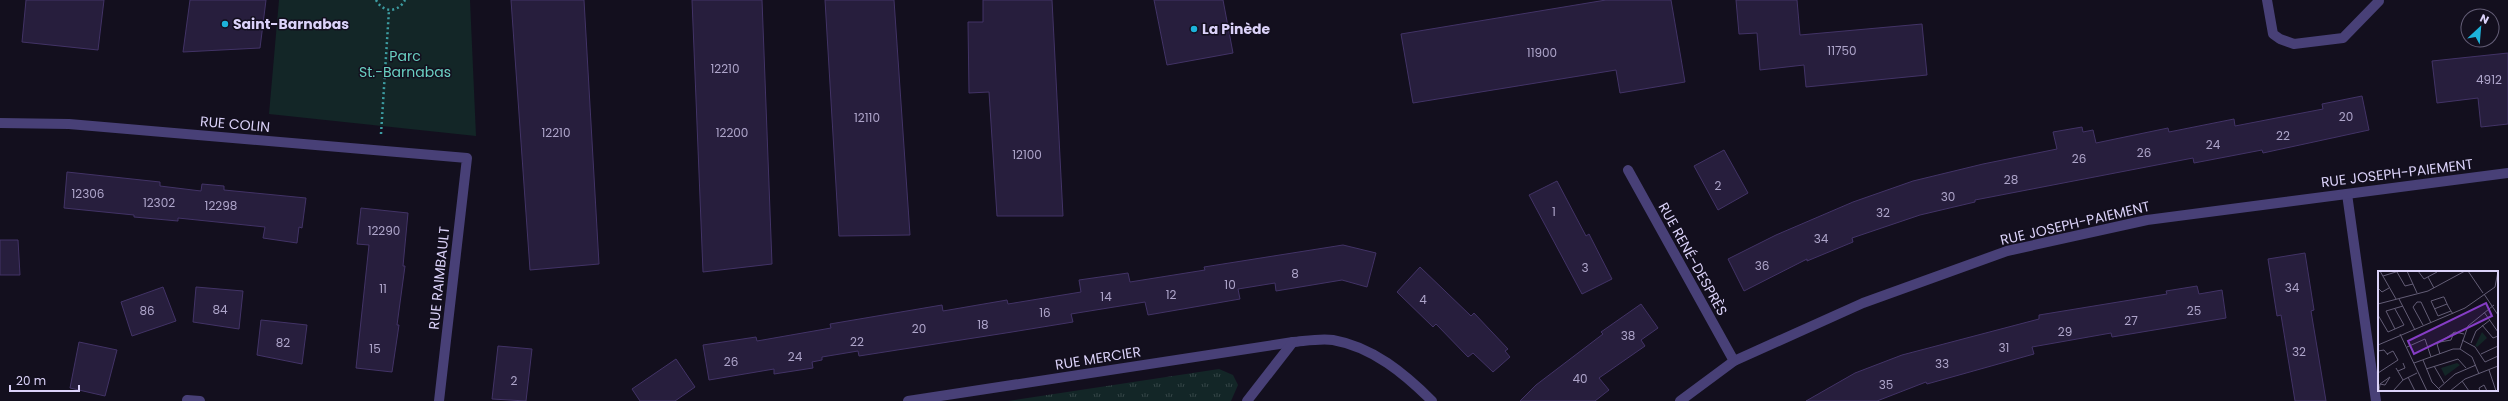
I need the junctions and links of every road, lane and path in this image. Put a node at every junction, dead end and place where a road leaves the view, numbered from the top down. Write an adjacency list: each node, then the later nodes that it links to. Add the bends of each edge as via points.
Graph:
1 (376, 0): 5 (path, via 379,6)
2 (405, 0): 5 (path, via 398,8)
3 (2267, 0): 4 (street, via 2273,34 2294,44 2343,38)
4 (2379, 1)
5 (389, 10): 7 (path)
6 (0, 123): 7 (street, RUE COLIN, via 70,124)
7 (380, 150): 8 (street, RUE COLIN)
8 (467, 158): 16 (street, RUE RAIMBAULT)
9 (1628, 170): 13 (street, RUE RENÉ-DESPRÈS)
10 (2508, 173): 11 (street, RUE JOSEPH-PAIEMENT)
11 (2347, 194): 13 (street, RUE JOSEPH-PAIEMENT, via 2147,220 2007,251 1863,302); 21 (street)
12 (1293, 342): 17 (street, RUE MERCIER); 18 (street); 19 (street, RUE MERCIER, via 1333,340 1381,357 1414,382)
13 (1734, 362): 20 (street, RUE JOSEPH-PAIEMENT)
14 (187, 400): 15 (street)
15 (200, 401)
16 (439, 401)
17 (908, 401)
18 (1247, 401)
19 (1432, 401)
20 (1680, 401)
21 (2376, 401)

